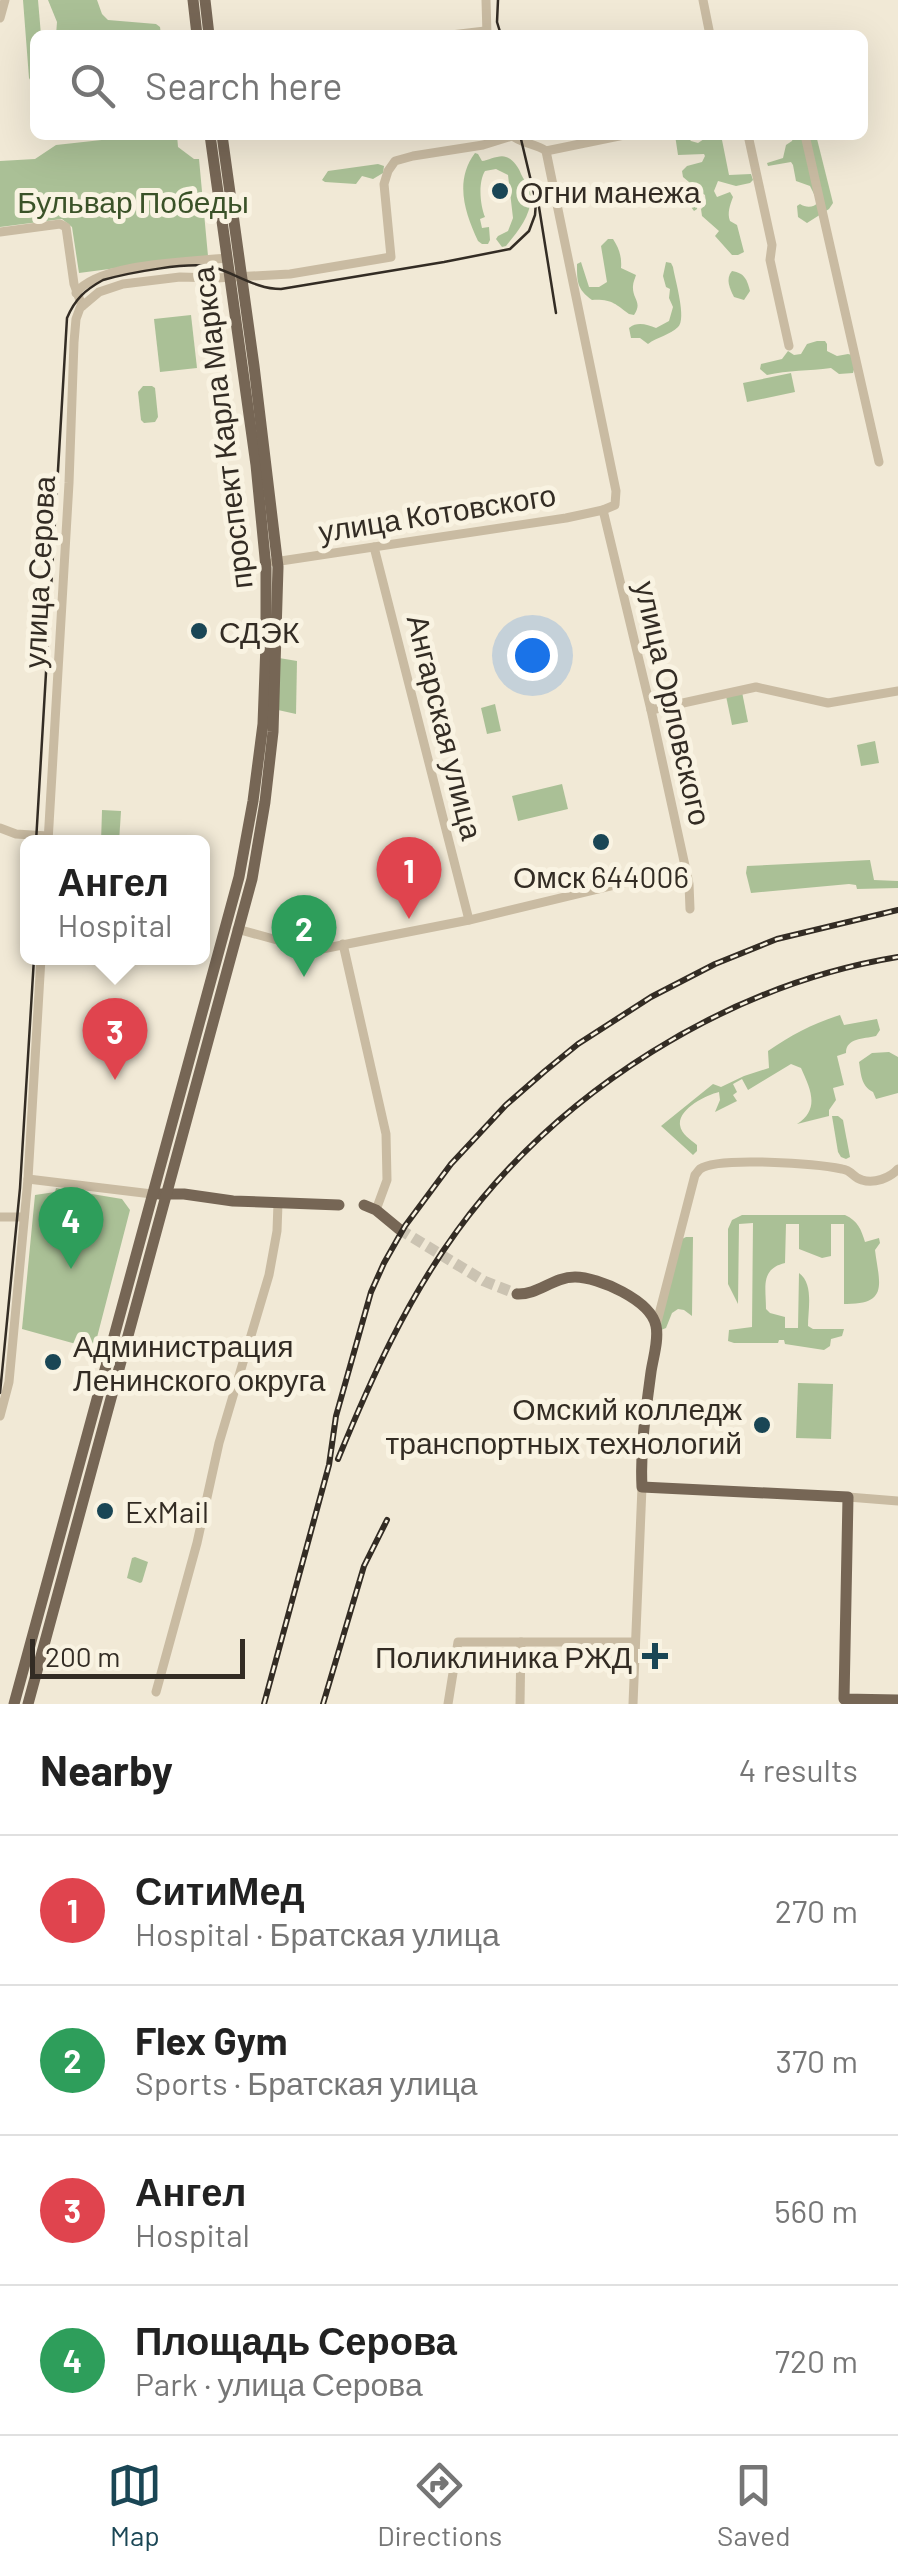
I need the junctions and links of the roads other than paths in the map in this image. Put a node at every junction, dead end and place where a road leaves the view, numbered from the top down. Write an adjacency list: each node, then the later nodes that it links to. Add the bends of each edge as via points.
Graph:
1 (5, 0): 6 (street)
2 (193, 0): 7 (main road)
3 (205, 0): 8 (main road)
4 (486, 0): 9 (street)
5 (702, 0): 10 (street)
6 (0, 18)
7 (196, 30)
8 (208, 30)
9 (486, 30)
10 (709, 30)
11 (211, 140): 20 (main road, проспект Карла Маркса)
12 (222, 140): 21 (main road, проспект Карла Маркса)
13 (499, 140): 21 (street, via 395,162 384,184 391,257)
14 (525, 140): 18 (street)
15 (600, 140): 18 (street)
16 (749, 140): 24 (street)
17 (806, 140): 25 (street)
18 (546, 151): 26 (street, улица Котовского, via 616,492 615,504)
19 (0, 232): 22 (street, via 66,227)
20 (227, 258): 21 (main road, проспект Карла Маркса); 22 (street, via 117,270)
21 (235, 277): 23 (street, via 123,284); 28 (main road, проспект Карла Маркса, via 254,366)
22 (76, 292): 23 (street)
23 (82, 306): 31 (street, улица Серова, via 74,342)
24 (789, 346)
25 (878, 462)
26 (603, 510): 27 (street, улица Котовского); 30 (street, улица Орловского)
27 (374, 547): 28 (street, улица Котовского); 34 (street, Ангарская улица)
28 (272, 562): 35 (main road, проспект Карла Маркса, via 278,616 274,732 257,854); 41 (main road, проспект Карла Маркса, via 264,713 247,839)
29 (898, 690): 30 (street, via 828,703 756,687)
30 (651, 710): 32 (street, улица Орловского)
31 (48, 835)
32 (685, 868): 33 (street, улица Орловского); 34 (street)
33 (690, 908)
34 (468, 920): 36 (street)
35 (237, 929): 36 (street, via 313,948); 41 (main road, проспект Карла Маркса)
36 (343, 944): 44 (street, via 386,1134 387,1180)
37 (41, 965): 39 (street)
38 (895, 1172): 40 (street); 49 (street, via 874,1181 846,1169 782,1162 700,1169)
39 (28, 1180): 41 (street); 46 (street)
40 (898, 1189)
41 (158, 1194): 42 (main road); 56 (main road, проспект Карла Маркса)
42 (278, 1203): 43 (main road); 57 (street, via 269,1274)
43 (339, 1205)
44 (370, 1208): 47 (main road)
45 (0, 1217): 46 (street)
46 (24, 1217): 50 (street)
47 (400, 1229)
48 (517, 1294): 49 (main road, via 566,1278 594,1280 642,1304)
49 (656, 1326): 51 (main road)
50 (0, 1416)
51 (642, 1487): 52 (main road); 55 (street)
52 (848, 1497): 53 (street); 59 (main road)
53 (898, 1501)
54 (521, 1642): 55 (street); 62 (street, via 458,1642); 63 (street)
55 (635, 1642): 64 (street)
56 (28, 1679): 60 (main road, проспект Карла Маркса); 61 (main road, проспект Карла Маркса)
57 (156, 1692)
58 (898, 1700): 59 (main road)
59 (843, 1701)
60 (14, 1704)
61 (28, 1704)
62 (448, 1704)
63 (520, 1704)
64 (633, 1704)

